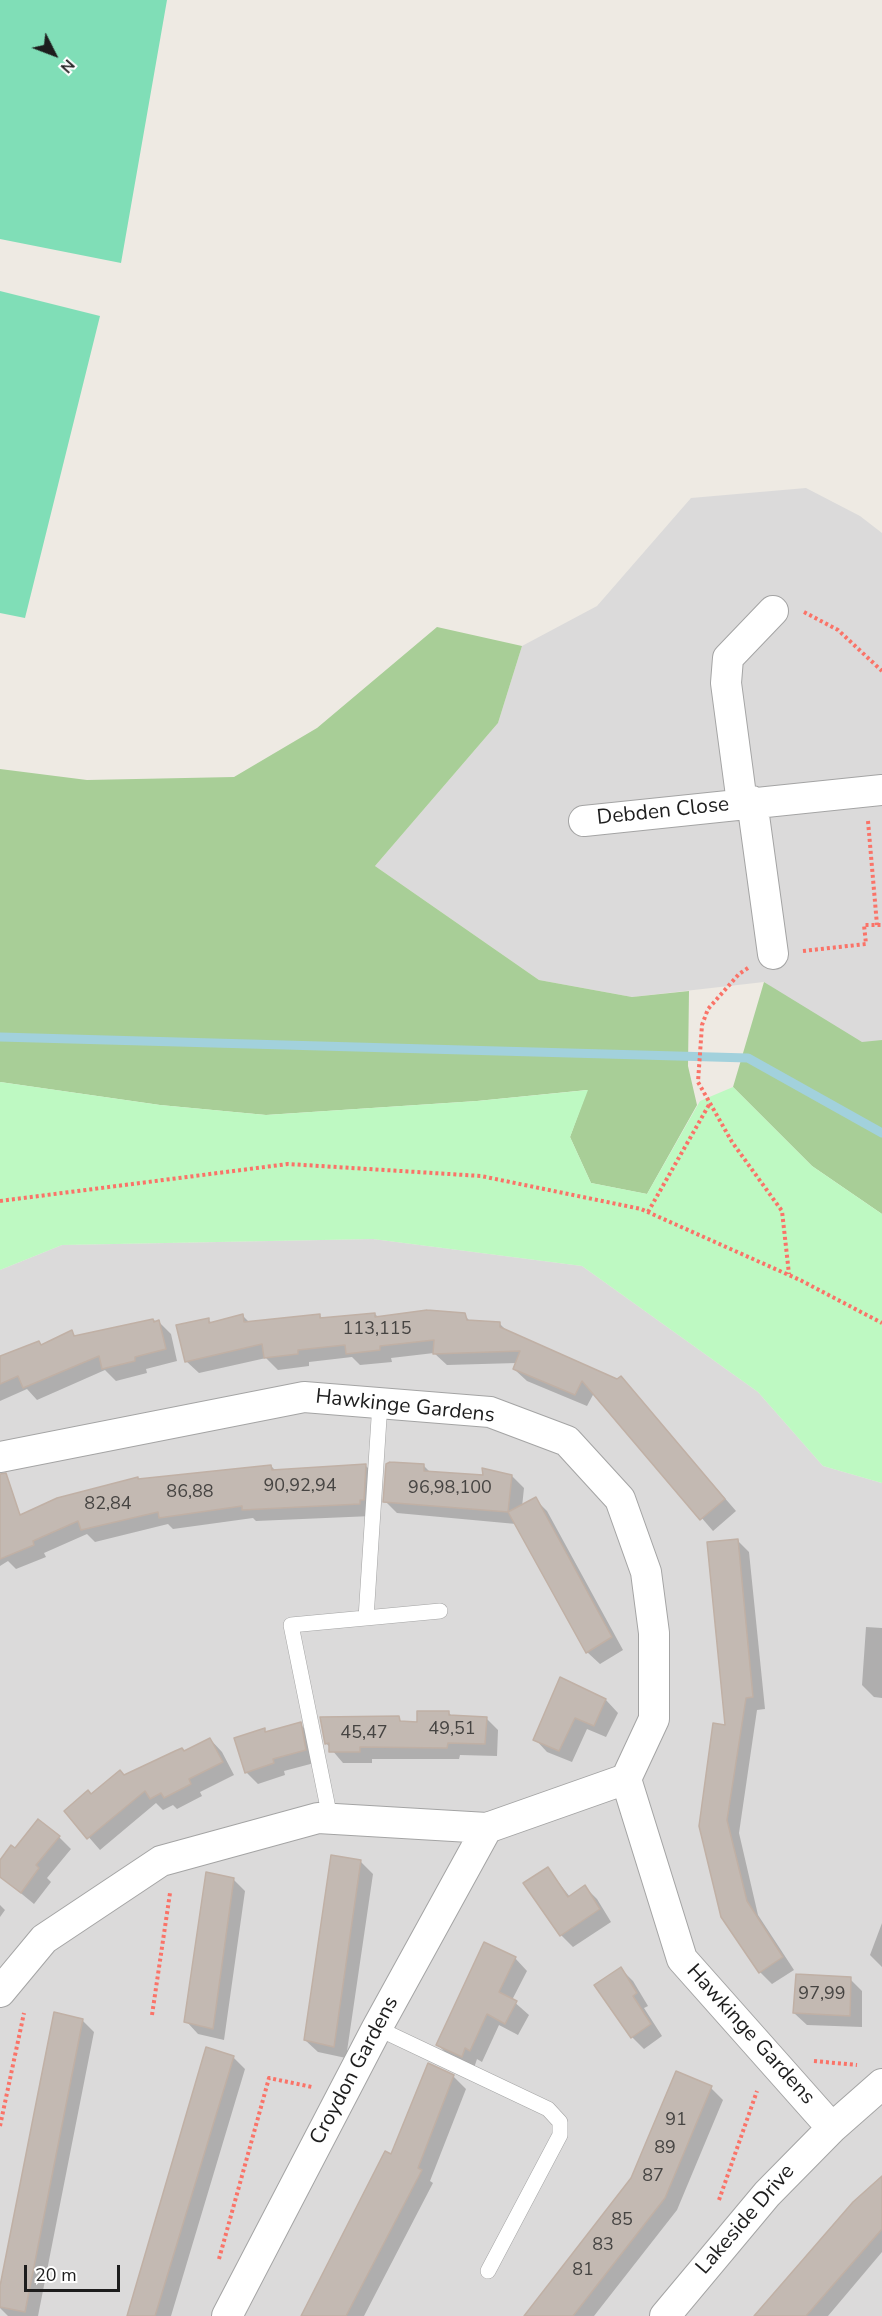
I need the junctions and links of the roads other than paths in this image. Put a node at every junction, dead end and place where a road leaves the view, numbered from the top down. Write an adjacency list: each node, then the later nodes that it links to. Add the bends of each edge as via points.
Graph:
1 (773, 611): 3 (street, Debden Close, via 728,658 726,683)
2 (873, 791): 3 (street, Debden Close)
3 (747, 802): 4 (street, Debden Close); 5 (street)
4 (584, 821)
5 (773, 954)
6 (380, 1403): 7 (street, Hawkinge Gardens, via 304,1397); 9 (lane); 10 (street, Hawkinge Gardens, via 490,1412 567,1441 620,1499 646,1572 654,1633 654,1719)
7 (0, 1457)
8 (440, 1611): 9 (lane)
9 (366, 1618): 11 (lane, via 291,1625)
10 (626, 1779): 12 (street); 16 (street, Hawkinge Gardens, via 682,1959)
11 (330, 1818): 12 (street); 13 (street, via 160,1861 44,1939)
12 (487, 1828): 14 (street, Croydon Gardens)
13 (0, 1992)
14 (377, 2028): 17 (lane, via 548,2109 560,2122 560,2135); 18 (street, Croydon Gardens)
15 (882, 2084): 16 (street, Lakeside Drive)
16 (832, 2128): 19 (street, Lakeside Drive, via 748,2215)
17 (488, 2271)
18 (227, 2316)
19 (665, 2316)

